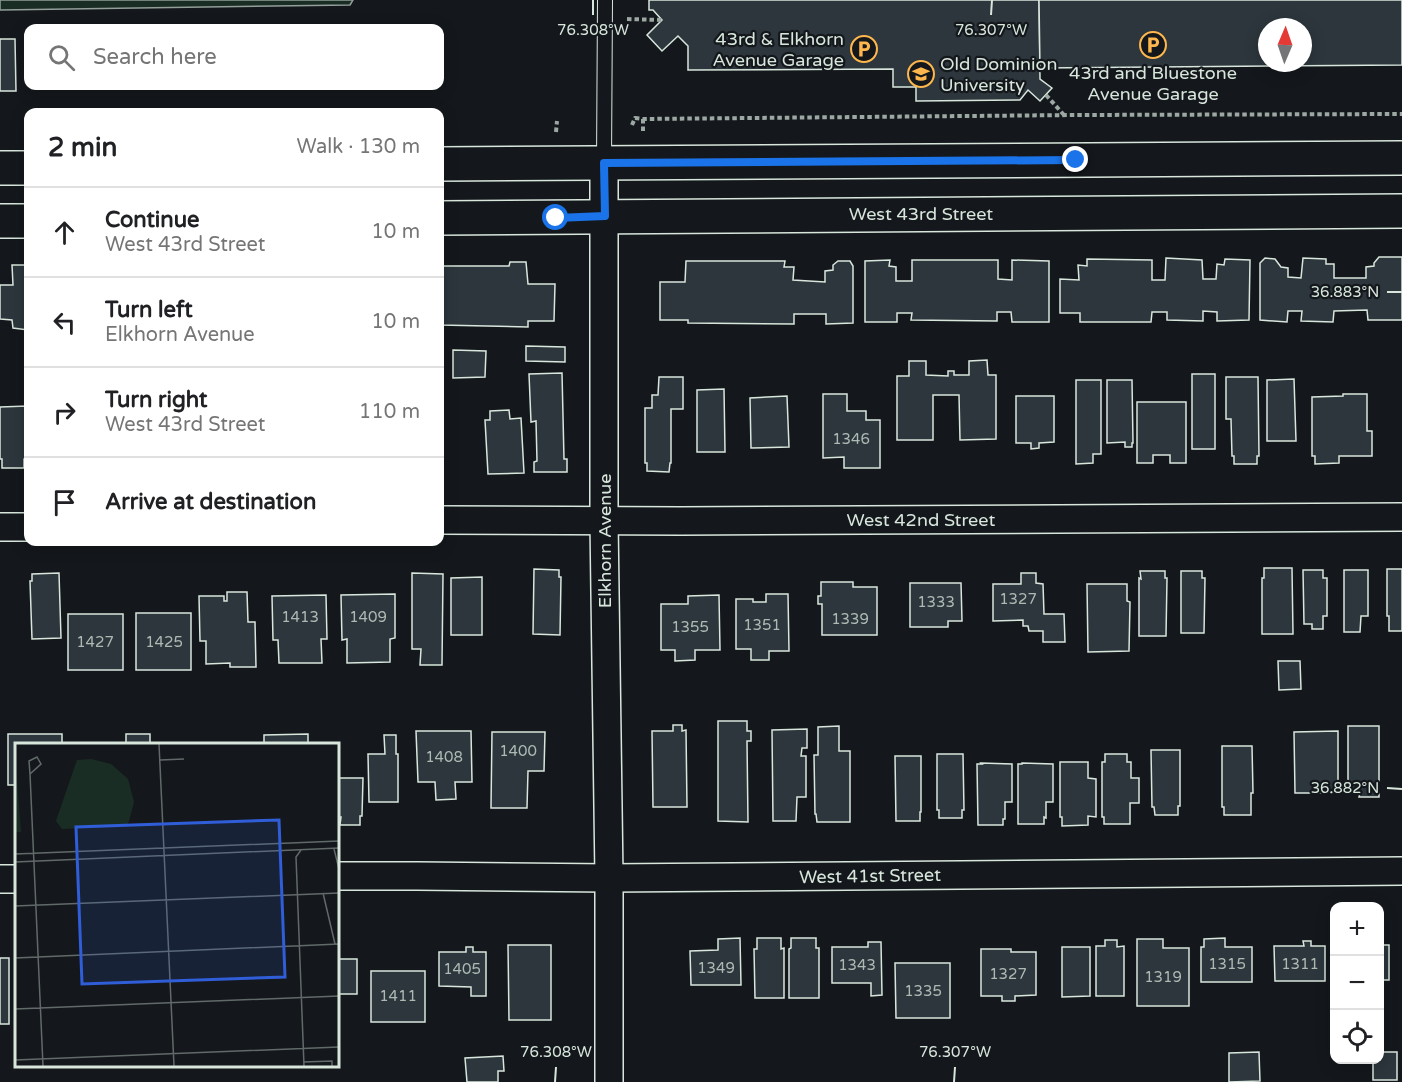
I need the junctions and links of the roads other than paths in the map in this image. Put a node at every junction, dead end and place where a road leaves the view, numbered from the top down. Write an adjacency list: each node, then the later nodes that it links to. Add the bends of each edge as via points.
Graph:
1 (605, 0): 3 (lane, Elkhorn Avenue)
2 (1402, 158): 3 (street)
3 (604, 163): 4 (street); 8 (street, Elkhorn Avenue)
4 (444, 164)
5 (0, 168): 6 (street)
6 (24, 168)
7 (1402, 211): 8 (street, West 43rd Street)
8 (605, 216): 9 (street, West 43rd Street); 14 (street, Elkhorn Avenue)
9 (444, 218)
10 (0, 221): 11 (street)
11 (24, 221)
12 (1402, 517): 14 (street, West 42nd Street)
13 (444, 520): 14 (street, West 42nd Street)
14 (604, 521): 19 (street, Elkhorn Avenue)
15 (0, 527): 16 (street)
16 (24, 527)
17 (1402, 871): 19 (street, West 41st Street)
18 (339, 876): 19 (street, West 41st Street)
19 (609, 878): 20 (street, Elkhorn Avenue)
20 (609, 1082)

